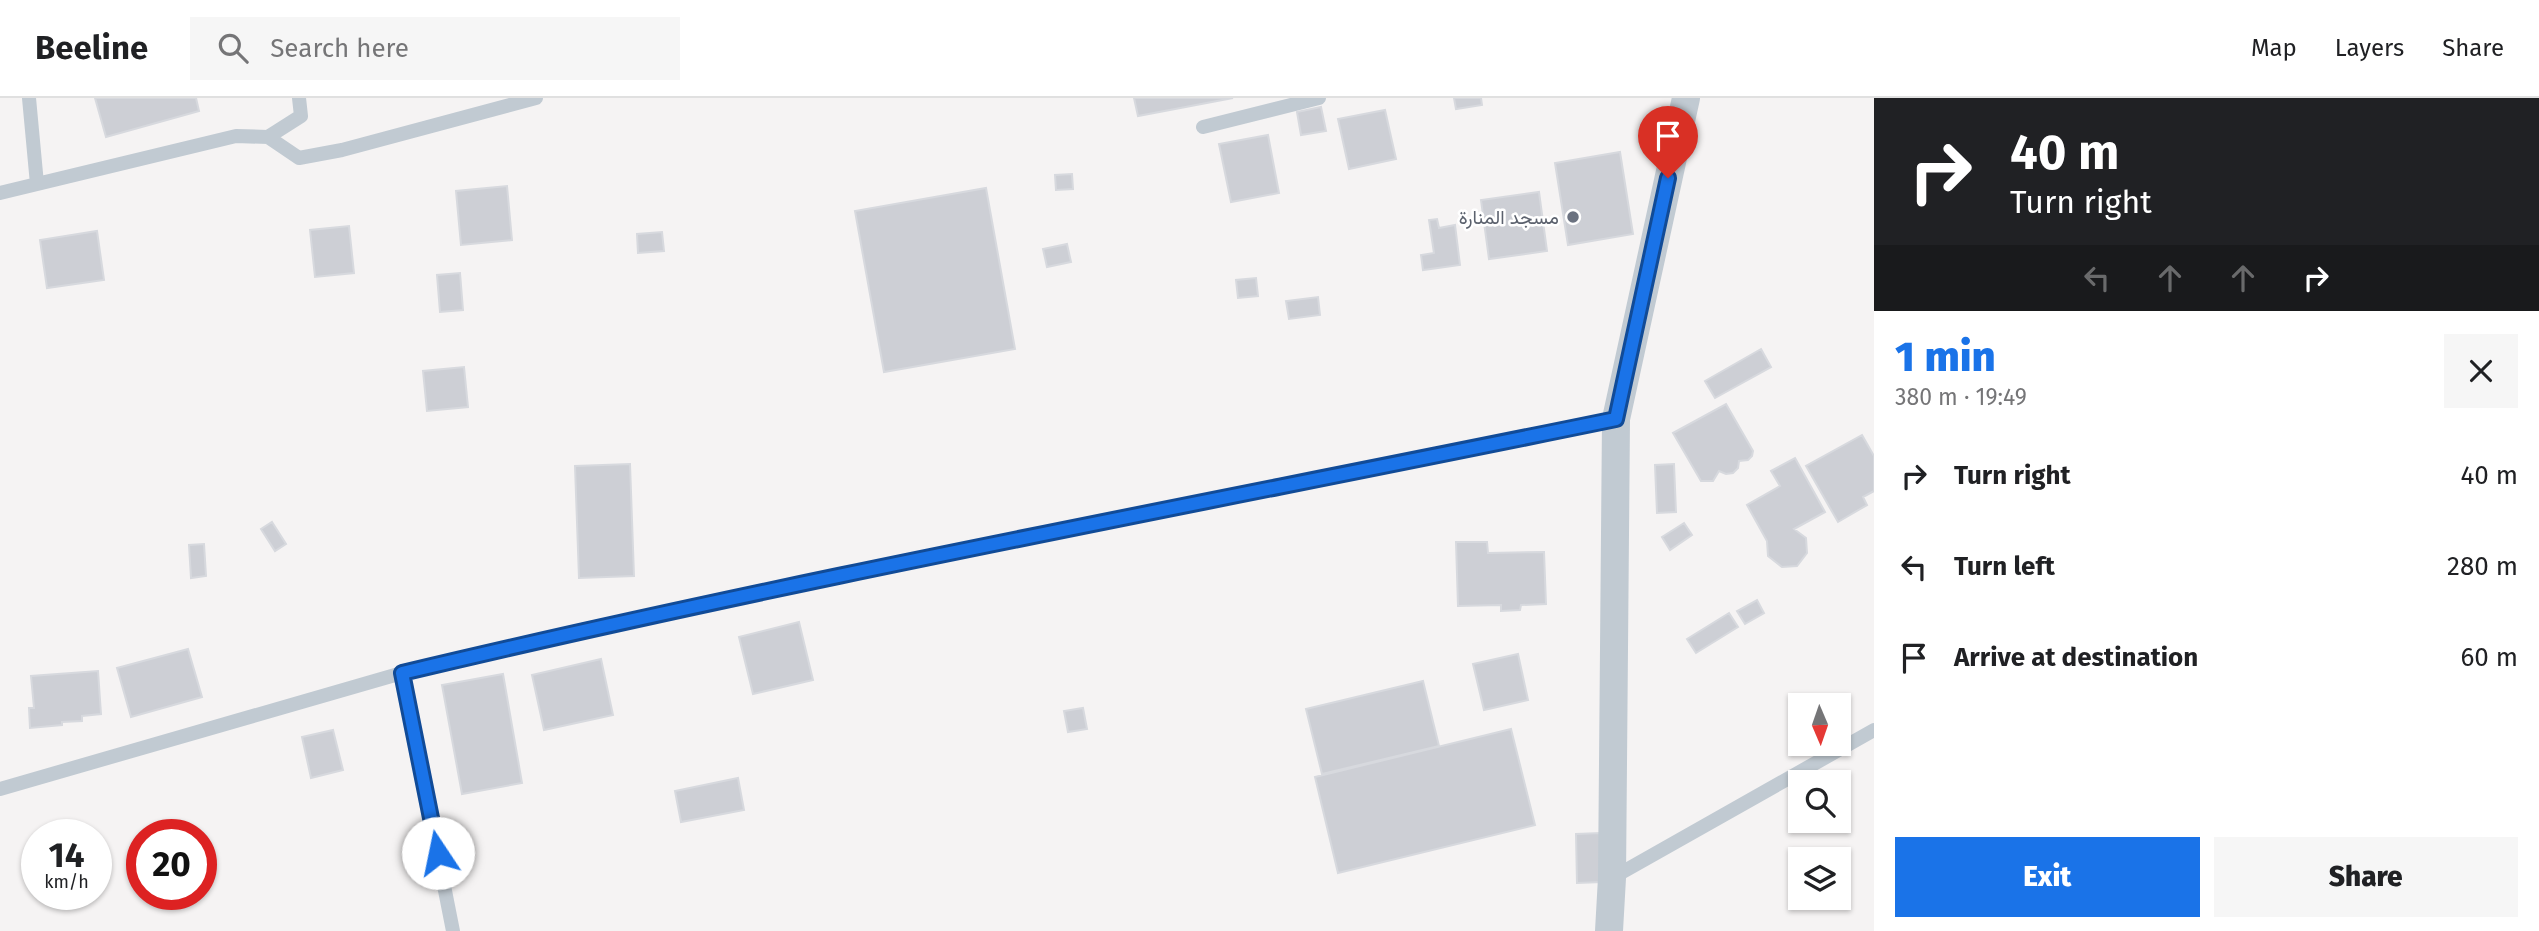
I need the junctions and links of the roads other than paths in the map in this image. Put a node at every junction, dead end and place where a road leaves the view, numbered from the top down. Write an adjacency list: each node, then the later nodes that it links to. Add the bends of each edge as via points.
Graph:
1 (29, 98): 8 (lane)
2 (299, 98): 7 (lane, via 301,116)
3 (536, 98): 7 (lane, via 299,158)
4 (1320, 98): 6 (lane)
5 (1686, 98): 10 (street)
6 (1203, 127)
7 (268, 137): 8 (lane, via 236,136)
8 (37, 184): 9 (lane)
9 (0, 193)
10 (1616, 419): 11 (lane, via 788,586); 14 (street)
11 (402, 673): 13 (lane); 15 (lane)
12 (1874, 730): 14 (lane)
13 (0, 789)
14 (1612, 878): 16 (street)
15 (453, 931)
16 (1609, 931)

